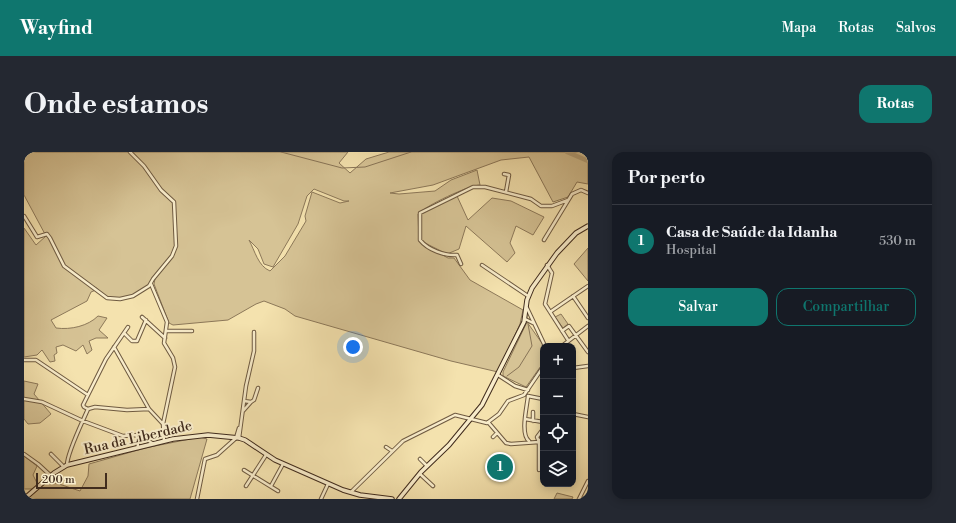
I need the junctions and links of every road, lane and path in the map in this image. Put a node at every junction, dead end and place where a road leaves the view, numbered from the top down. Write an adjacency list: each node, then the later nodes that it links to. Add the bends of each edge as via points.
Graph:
1 (130, 152): 12 (street, via 174,202 176,246 172,256)
2 (504, 174): 3 (street, via 509,175)
3 (506, 192): 5 (street, via 531,199 541,206 552,206); 9 (street, via 473,187 420,213 420,240 448,256 457,255)
4 (588, 193): 5 (street, via 578,190)
5 (568, 200): 8 (street)
6 (24, 216): 12 (street, via 37,237 47,234 64,266 105,297 124,299)
7 (588, 226): 11 (street, via 570,239)
8 (544, 240)
9 (462, 264)
10 (482, 265): 14 (street)
11 (547, 265): 14 (street); 17 (street, via 552,273 545,304)
12 (151, 284): 26 (street, via 167,322)
13 (588, 286): 15 (street)
14 (528, 296): 16 (street)
15 (573, 296): 17 (street); 20 (street)
16 (526, 306): 19 (street); 21 (street)
17 (550, 312): 28 (street)
18 (142, 317): 22 (street)
19 (525, 318): 21 (street); 23 (street); 42 (street)
20 (588, 318)
21 (532, 319): 23 (street)
22 (146, 320): 30 (street, via 137,341 132,341); 32 (street)
23 (534, 323): 34 (street)
24 (588, 326): 31 (street)
25 (128, 327): 30 (street)
26 (166, 331): 27 (street); 32 (street)
27 (192, 331)
28 (562, 331): 31 (street, via 569,326); 33 (street)
29 (254, 332): 50 (street, via 254,351)
30 (124, 333): 36 (street)
31 (576, 335): 33 (street); 37 (street)
32 (165, 338): 64 (street, via 165,347 173,358 175,367)
33 (568, 340): 35 (street)
34 (544, 343)
35 (565, 343)
36 (114, 347): 45 (street); 53 (street)
37 (588, 352)
38 (24, 360): 45 (street, via 36,360)
39 (588, 366): 40 (street)
40 (576, 368)
41 (540, 372): 44 (street)
42 (498, 375): 44 (street, via 515,386); 59 (street, via 487,399)
43 (258, 388): 51 (street, via 254,400)
44 (528, 390): 46 (street)
45 (88, 395): 52 (street, via 83,405)
46 (524, 395): 47 (street); 62 (street, via 508,401 499,414)
47 (528, 396): 48 (street); 58 (street)
48 (540, 398)
49 (24, 399): 60 (street, via 42,402)
50 (244, 401): 51 (street); 54 (street)
51 (250, 402): 54 (street)
52 (88, 409): 53 (street); 60 (street)
53 (149, 409): 64 (street)
54 (243, 411): 69 (street)
55 (533, 412): 61 (street)
56 (576, 415): 57 (street)
57 (588, 417)
58 (525, 418): 61 (street); 71 (street, via 525,437)
59 (470, 420): 62 (street, via 484,424); 76 (street, via 455,415 414,434); 83 (street)
60 (83, 421): 67 (street, via 122,436); 82 (street)
61 (533, 421): 63 (street)
62 (488, 422): 65 (street)
63 (540, 422)
64 (163, 424): 70 (street)
65 (498, 433): 68 (street); 71 (street, via 511,444)
66 (540, 433): 72 (street, via 537,437)
67 (137, 435): 73 (street); 75 (street)
68 (493, 437)
69 (237, 438): 70 (street, Rua da Liberdade, via 208,435); 79 (street, Rua da Liberdade); 97 (street, via 217,455 205,459)
70 (164, 441): 73 (street, Rua da Liberdade)
71 (529, 442): 72 (street)
72 (539, 442): 85 (street)
73 (154, 444): 75 (street, Rua da Liberdade)
74 (386, 447): 76 (street)
75 (138, 448): 82 (street, Rua da Liberdade)
76 (392, 451): 95 (street)
77 (24, 454): 87 (street)
78 (51, 454): 82 (street)
79 (266, 455): 81 (street, Rua da Liberdade); 88 (street)
80 (420, 459): 83 (street)
81 (283, 464): 90 (street, Rua da Liberdade); 92 (street)
82 (65, 466): 87 (street, Rua da Liberdade)
83 (427, 466): 86 (street)
84 (244, 470): 88 (street)
85 (539, 470)
86 (420, 474): 93 (street); 100 (street)
87 (50, 476): 96 (street, Rua da Liberdade)
88 (253, 476): 91 (street); 92 (street)
89 (588, 481): 101 (street)
90 (328, 484): 95 (street, Rua da Liberdade); 98 (street)
91 (246, 486)
92 (271, 486): 94 (street)
93 (433, 486)
94 (278, 491)
95 (350, 493): 99 (street, Rua da Liberdade)
96 (24, 498)
97 (198, 499)
98 (321, 499)
99 (392, 499)
100 (399, 499)
101 (579, 499)

